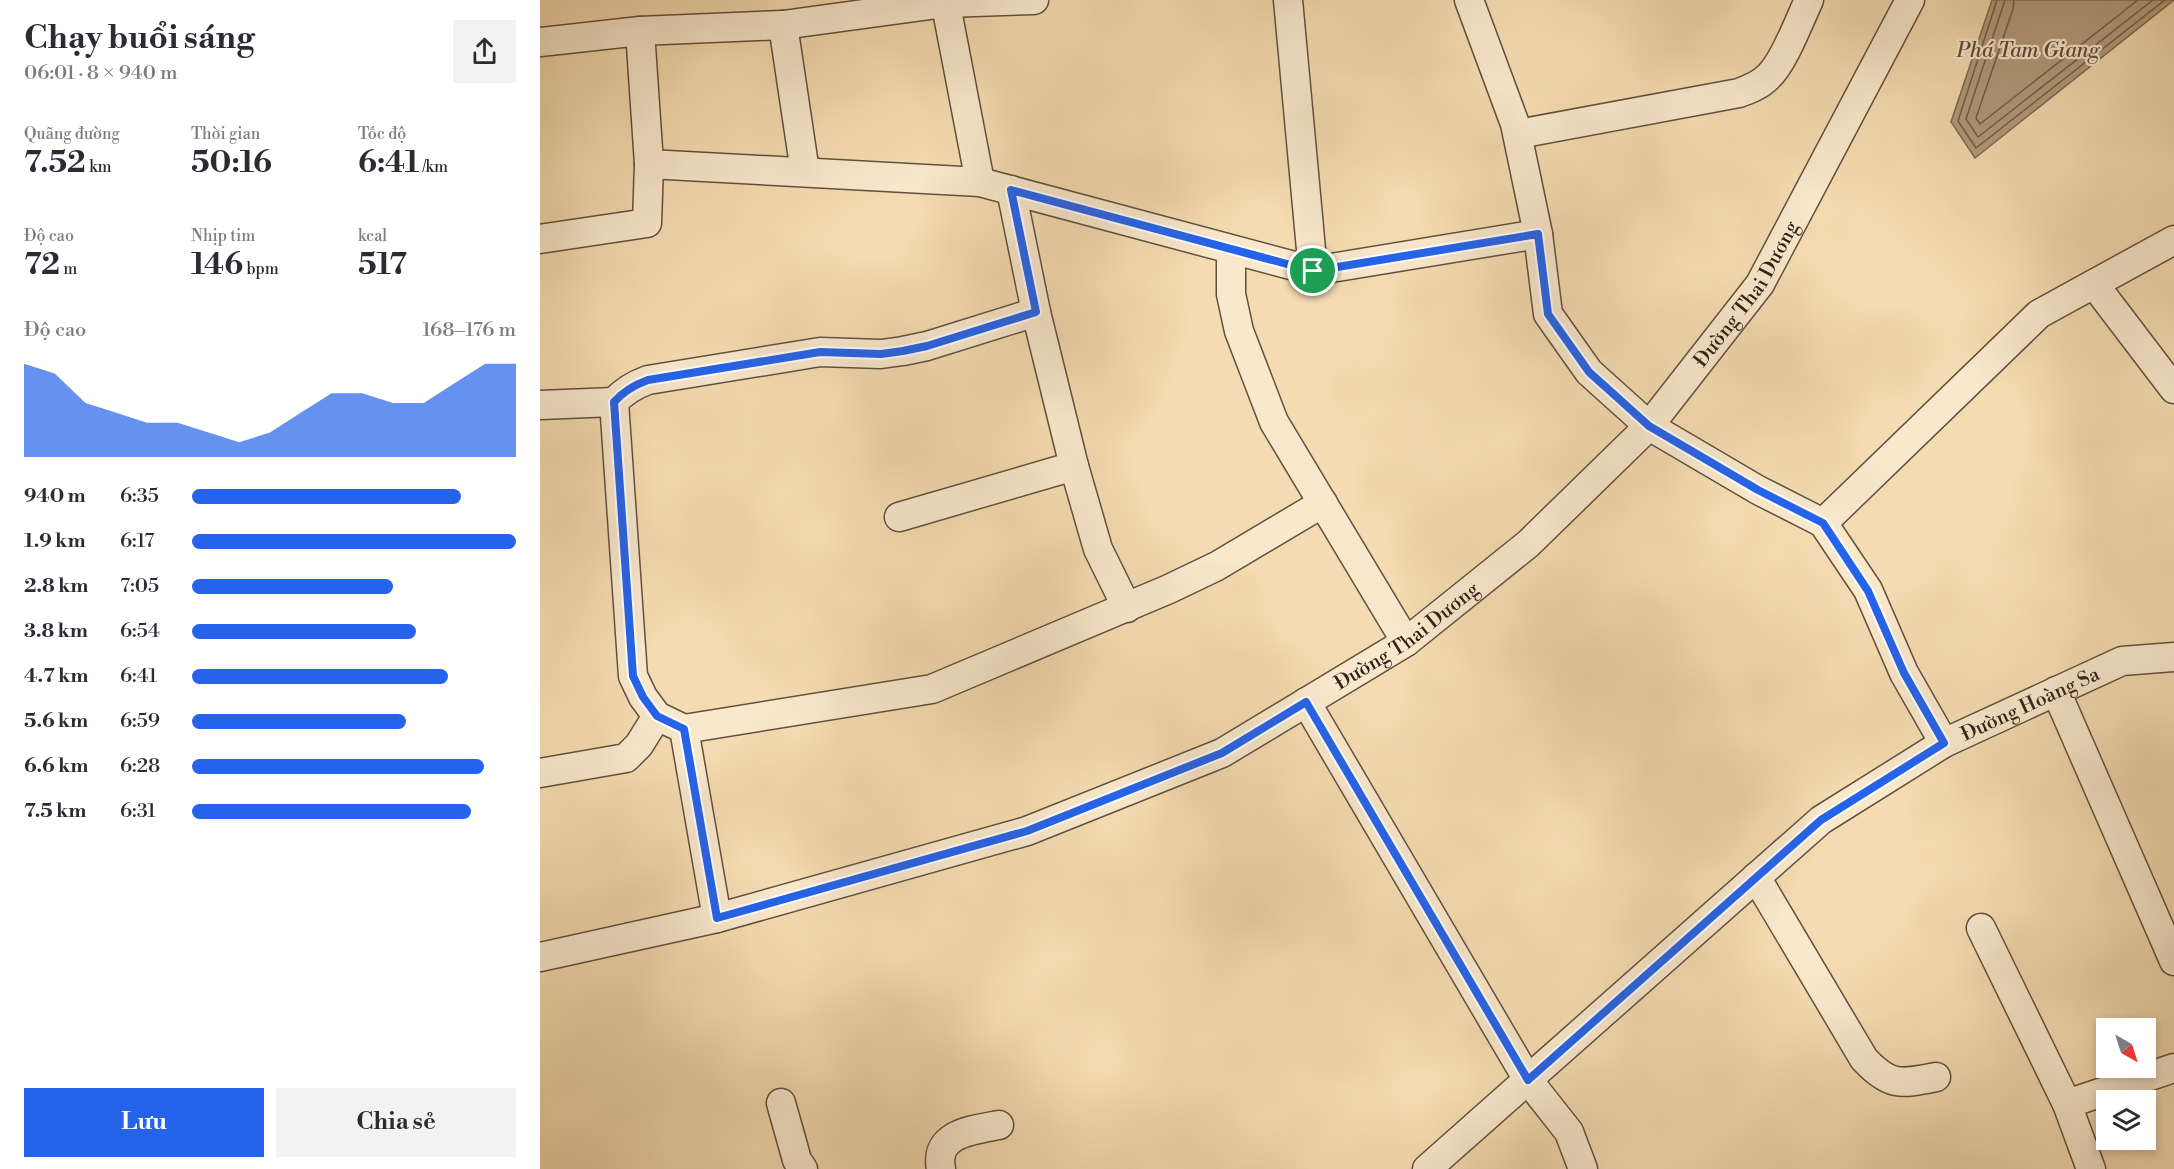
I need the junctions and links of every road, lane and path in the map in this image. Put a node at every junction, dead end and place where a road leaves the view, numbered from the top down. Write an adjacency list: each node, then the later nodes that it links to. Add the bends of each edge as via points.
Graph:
1 (1034, 0): 6 (street)
2 (1288, 0): 19 (street)
3 (1469, 0): 10 (street)
4 (1809, 0): 10 (street, via 1778,65 1756,87)
5 (1910, 0): 25 (street, Đường Thai Dương, via 1760,284)
6 (945, 1): 7 (street); 13 (street)
7 (783, 25): 8 (street); 12 (street)
8 (640, 31): 9 (street); 11 (street)
9 (540, 42)
10 (1518, 134): 15 (street)
11 (650, 164): 12 (street); 16 (street, via 647,223)
12 (805, 172): 13 (street)
13 (980, 182): 14 (street)
14 (1011, 190): 18 (street); 21 (street)
15 (1538, 234): 19 (street); 25 (street, via 1548,314 1589,372)
16 (540, 238)
17 (2174, 240): 20 (street)
18 (1231, 249): 19 (street); 27 (street, via 1231,294 1239,332 1274,422)
19 (1313, 271)
20 (2094, 284): 22 (street); 29 (street, via 2039,314)
21 (1036, 312): 23 (street, via 903,351 820,352 648,380 628,389); 26 (street)
22 (2174, 389)
23 (614, 402): 24 (street); 35 (street, via 633,676)
24 (540, 405)
25 (1649, 426): 29 (street); 31 (street, Đường Thai Dương, via 1528,544)
26 (1074, 466): 28 (street); 30 (street, via 1098,549)
27 (1323, 503): 30 (street, via 1217,566); 31 (street)
28 (899, 517)
29 (1823, 523): 37 (street, via 1868,591 1904,673)
30 (1126, 608): 36 (street, via 932,689)
31 (1406, 642): 34 (street, Đường Thai Dương)
32 (2174, 657): 33 (street, Đường Hoàng Sa, via 2122,661)
33 (2056, 692): 37 (street, Đường Hoàng Sa); 40 (street)
34 (1306, 702): 41 (street, Đường Thai Dương, via 1222,753 1027,831); 47 (street)
35 (657, 716): 36 (street); 38 (street, via 626,758)
36 (684, 729): 41 (street)
37 (1944, 743): 39 (street, Đường Hoàng Sa, via 1821,820)
38 (540, 772)
39 (1756, 878): 46 (street, via 1864,1059 1886,1079 1897,1083); 47 (street, Đường Hoàng Sa)
40 (2163, 905): 44 (street)
41 (717, 918): 43 (street, Đường Thai Dương)
42 (1981, 928): 49 (street)
43 (540, 957)
44 (2174, 961)
45 (2174, 1068): 49 (street)
46 (1936, 1077)
47 (1528, 1080): 53 (street, Đường Hoàng Sa); 54 (street, via 1569,1132)
48 (781, 1103): 51 (street)
49 (2067, 1104): 55 (street)
50 (999, 1125): 52 (street, via 946,1142 939,1159)
51 (803, 1169)
52 (941, 1169)
53 (1427, 1169)
54 (1583, 1169)
55 (2091, 1169)

